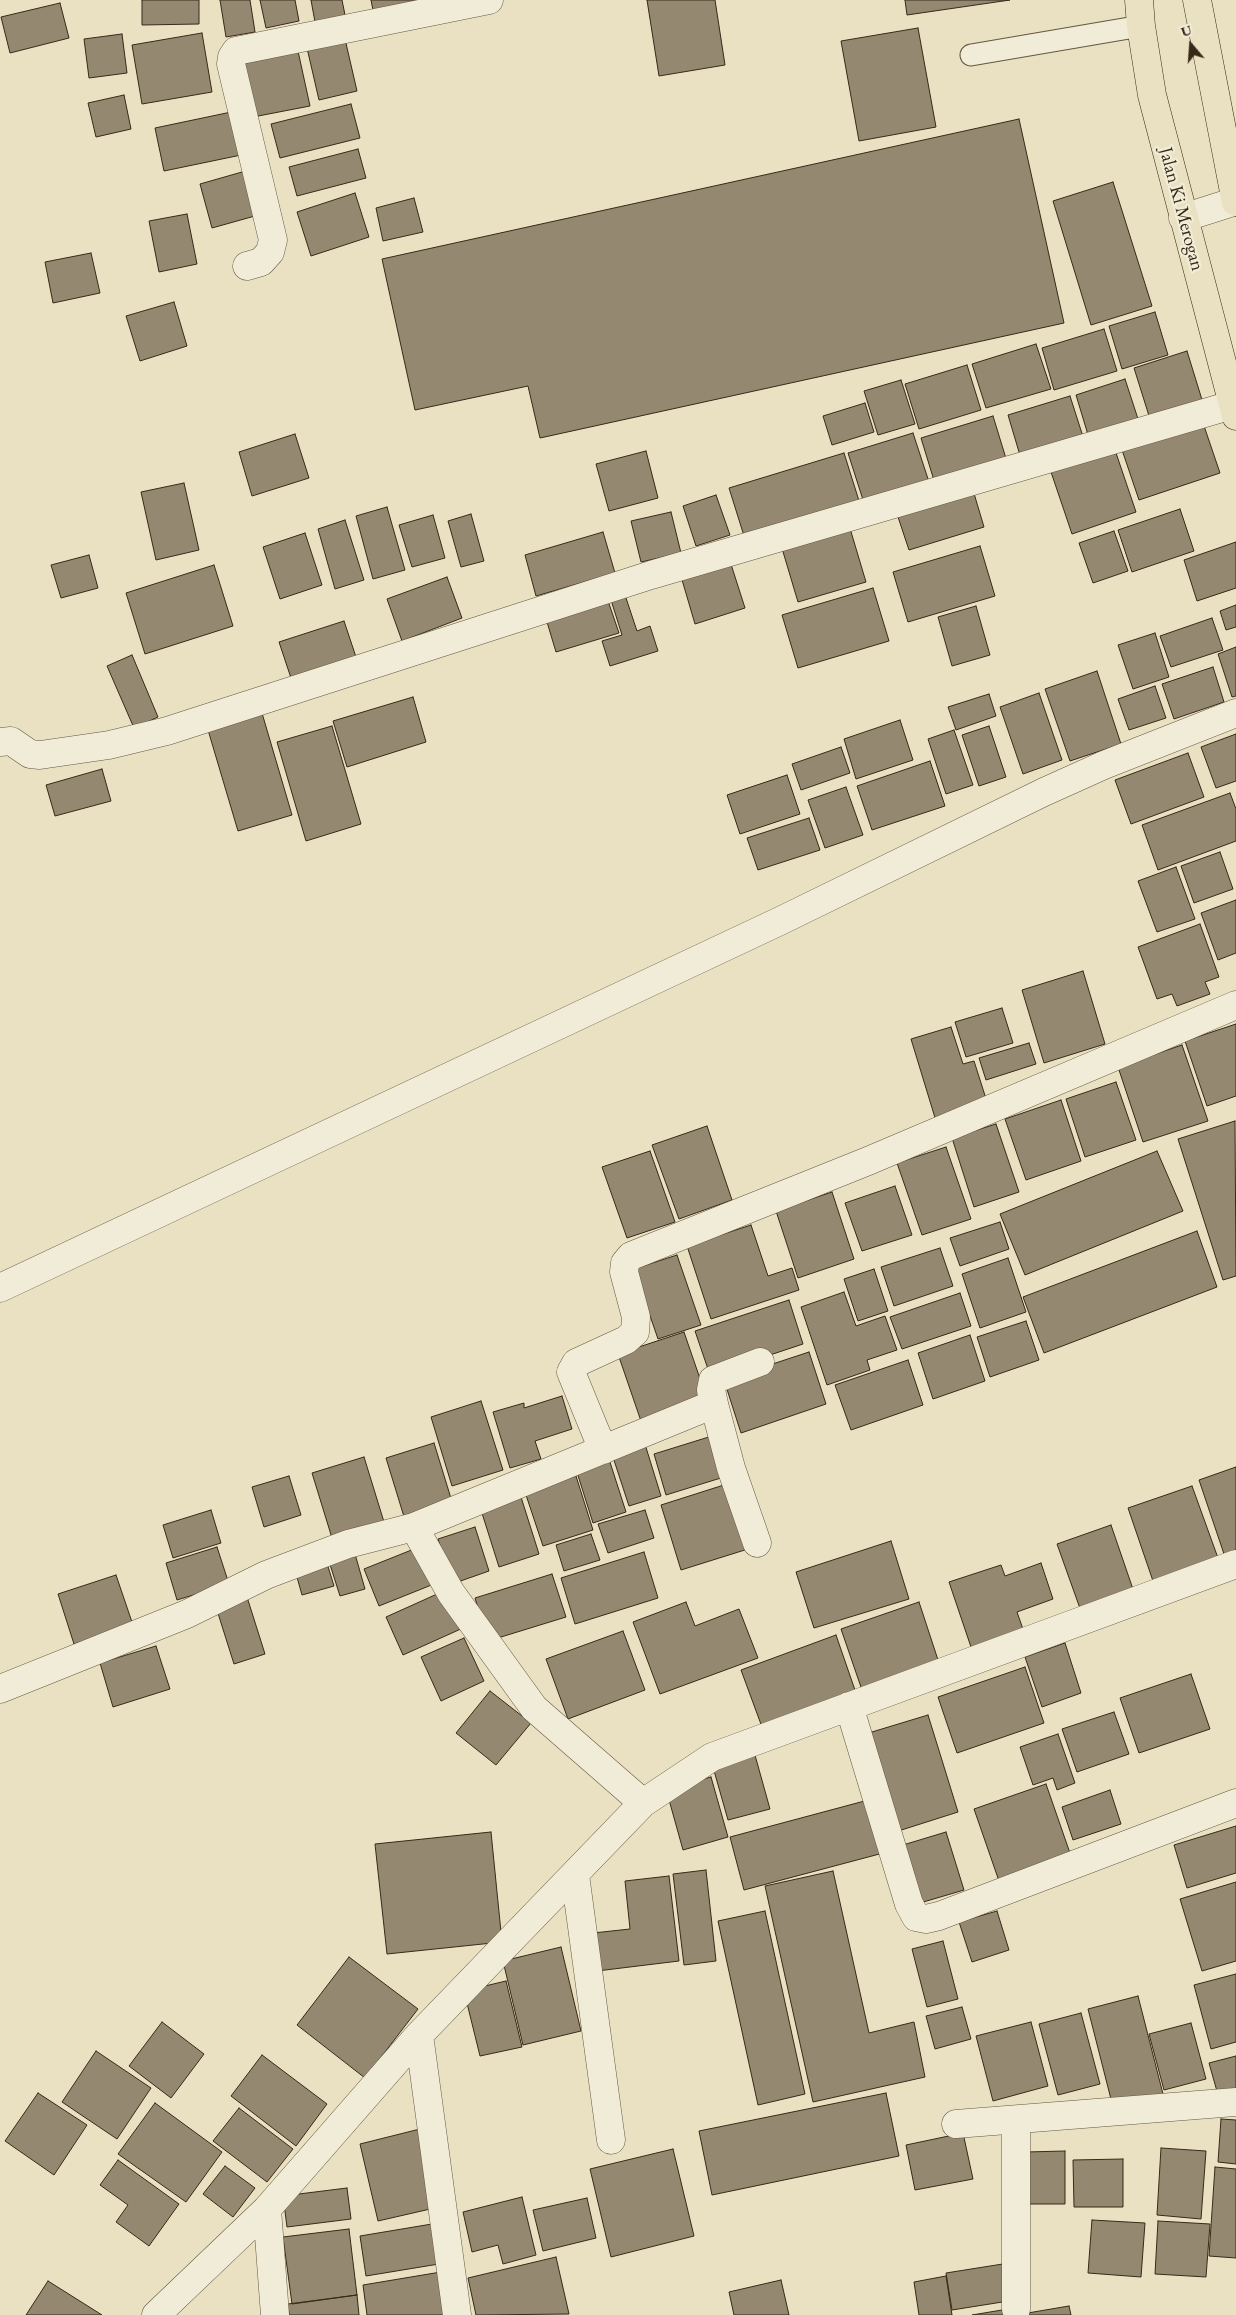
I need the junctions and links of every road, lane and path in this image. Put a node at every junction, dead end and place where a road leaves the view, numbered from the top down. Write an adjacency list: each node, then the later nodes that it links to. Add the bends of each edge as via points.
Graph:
1 (489, 0): 7 (street, via 236,51 231,64 273,240 270,252 261,262)
2 (1197, 0): 5 (highway)
3 (1140, 13): 4 (lane); 6 (highway, Jalan Ki Merogan, via 1152,95)
4 (971, 55)
5 (1236, 201): 6 (street)
6 (1183, 218): 8 (highway, Jalan Ki Merogan)
7 (247, 266)
8 (1234, 411): 10 (street, via 651,575 109,746 40,755 30,754 11,741)
9 (1236, 713): 12 (street, via 1044,792 780,921)
10 (0, 742)
11 (1236, 1005): 15 (street, via 868,1161 631,1256 624,1272 636,1318 635,1332 626,1340 576,1363 571,1372)
12 (0, 1288)
13 (760, 1362): 14 (street, via 713,1380)
14 (714, 1404): 15 (street); 17 (street, via 731,1468)
15 (603, 1450): 16 (street)
16 (414, 1527): 19 (street, via 348,1544 266,1575 187,1614); 21 (street, via 451,1593 534,1708)
17 (757, 1543)
18 (1236, 1564): 20 (street)
19 (0, 1689)
20 (849, 1706): 21 (street, via 712,1757); 22 (street, via 908,1904 916,1917 939,1916)
21 (643, 1803): 23 (street)
22 (1236, 1803)
23 (575, 1875): 24 (street); 28 (street)
24 (420, 2035): 29 (street); 33 (street)
25 (1236, 2102): 26 (street)
26 (1016, 2120): 27 (street); 30 (street)
27 (956, 2124)
28 (611, 2140)
29 (267, 2209): 31 (street); 32 (street)
30 (1016, 2309)
31 (156, 2315)
32 (275, 2315)
33 (457, 2315)

